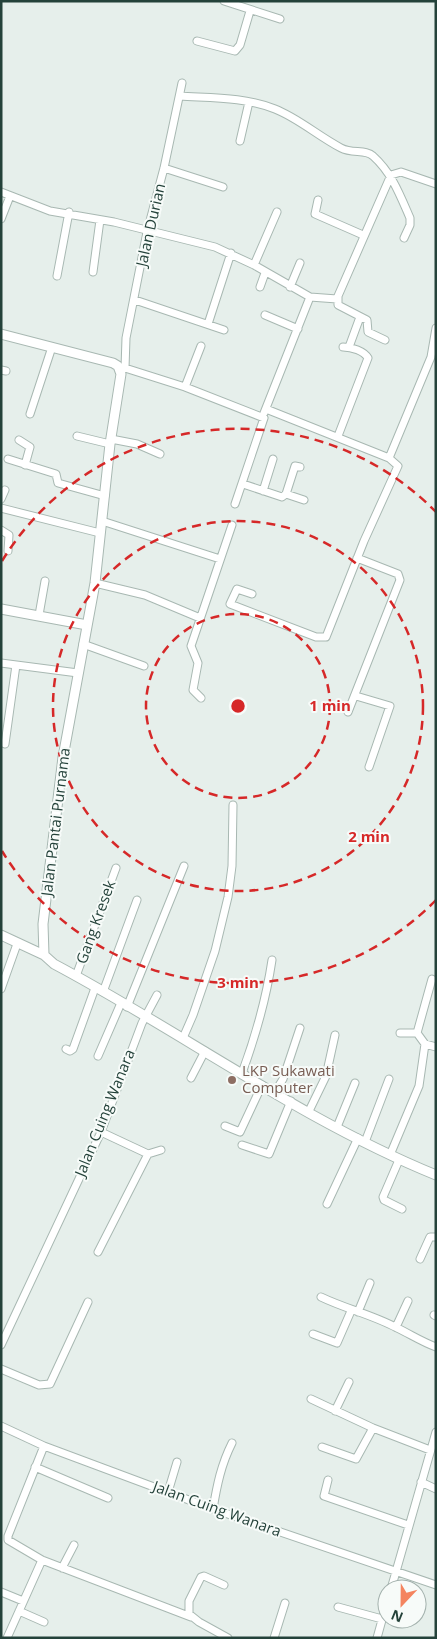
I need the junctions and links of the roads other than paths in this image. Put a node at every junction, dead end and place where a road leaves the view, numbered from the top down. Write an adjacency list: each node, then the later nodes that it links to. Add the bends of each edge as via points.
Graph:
1 (224, 1): 2 (street)
2 (250, 11): 3 (street); 4 (street, via 240,45 235,51)
3 (280, 19)
4 (197, 41)
5 (182, 83): 6 (street, Jalan Durian)
6 (180, 96): 7 (street); 9 (street, Jalan Durian)
7 (249, 102): 8 (street); 10 (street, via 286,114 342,149 371,154)
8 (240, 141)
9 (164, 168): 12 (street); 20 (street, Jalan Durian)
10 (391, 175): 11 (street, via 400,172); 21 (street); 22 (street, via 411,220)
11 (436, 184)
12 (223, 187)
13 (1, 192): 14 (street)
14 (10, 196): 17 (street, via 40,208); 18 (street)
15 (318, 200): 21 (street, via 315,214)
16 (277, 212): 25 (street)
17 (69, 214): 19 (street); 28 (street)
18 (1, 219)
19 (100, 220): 20 (street); 26 (street)
20 (147, 232): 23 (street); 33 (street, Jalan Durian)
21 (363, 235): 32 (street)
22 (404, 238)
23 (231, 253): 25 (street); 36 (street)
24 (300, 263): 30 (street)
25 (254, 264): 27 (street)
26 (93, 272)
27 (266, 273): 29 (street); 30 (street)
28 (57, 276)
29 (260, 287)
30 (290, 287): 31 (street)
31 (310, 297): 32 (street); 38 (street)
32 (337, 299): 35 (street, via 338,305)
33 (135, 300): 36 (street); 44 (street, Jalan Durian)
34 (265, 315): 38 (street)
35 (360, 317): 41 (street, via 368,322 368,332); 49 (street, via 346,347 368,358)
36 (208, 324): 39 (street)
37 (436, 328): 53 (street, via 431,356)
38 (298, 329): 46 (street)
39 (224, 330)
40 (1, 334): 43 (street)
41 (385, 340)
42 (201, 346): 45 (street)
43 (52, 347): 44 (street, via 114,363); 47 (street)
44 (122, 369): 45 (street); 51 (street, Jalan Pantai Purnama)
45 (185, 387): 46 (street)
46 (264, 413): 49 (street); 58 (street, via 265,420)
47 (30, 414)
48 (77, 436): 51 (street)
49 (338, 436): 53 (street)
50 (19, 440): 56 (street, via 30,447)
51 (110, 442): 52 (street, via 136,444); 62 (street, Jalan Pantai Purnama)
52 (160, 454)
53 (389, 458): 72 (street, via 398,466)
54 (8, 459): 56 (street)
55 (273, 459): 60 (street)
56 (25, 466): 62 (street, via 56,474 58,483)
57 (300, 467): 61 (street, via 295,466)
58 (243, 484): 60 (street); 65 (street)
59 (5, 490): 63 (street)
60 (263, 491): 61 (street, via 280,497)
61 (286, 494): 64 (street)
62 (105, 496): 67 (street, Jalan Pantai Purnama)
63 (1, 500)
64 (304, 500)
65 (236, 504)
66 (1, 508): 70 (street)
67 (102, 521): 70 (street, Jalan Pantai Purnama); 73 (street)
68 (232, 525): 73 (street)
69 (1, 530): 71 (street, via 9,535)
70 (100, 533): 75 (street, Jalan Pantai Purnama)
71 (8, 551)
72 (356, 558): 76 (street, via 324,638 230,604 236,590); 86 (street, via 398,574 400,580)
73 (220, 559): 79 (street)
74 (45, 581): 78 (street)
75 (95, 583): 79 (street, via 144,595); 80 (street, Jalan Pantai Purnama)
76 (252, 594)
77 (1, 609): 78 (street)
78 (40, 615): 80 (street)
79 (200, 618): 87 (street, via 191,648 198,663 193,690)
80 (87, 625): 81 (street, Jalan Pantai Purnama)
81 (83, 644): 84 (street); 85 (street, Jalan Pantai Purnama)
82 (1, 663): 83 (street)
83 (16, 665): 85 (street); 89 (street)
84 (144, 666)
85 (78, 673): 97 (street, Jalan Pantai Purnama, via 63,757 43,924)
86 (356, 696): 88 (street); 90 (street, via 390,706)
87 (201, 698)
88 (348, 712)
89 (5, 744)
90 (369, 767)
91 (233, 805): 110 (street, via 232,866 227,904 215,952)
92 (184, 866): 104 (street)
93 (116, 868): 99 (street, Gang Kresek)
94 (137, 900): 102 (street)
95 (1, 935): 96 (street)
96 (17, 944): 97 (street); 101 (street)
97 (44, 954): 99 (street, via 54,964)
98 (272, 960): 116 (street, via 267,999)
99 (76, 976): 102 (street)
100 (432, 979): 107 (street)
101 (1, 989)
102 (99, 990): 104 (street); 113 (street, via 73,1049)
103 (157, 995): 105 (street, Jalan Cuing Wanara)
104 (124, 1005): 105 (street); 115 (street)
105 (146, 1017): 110 (street); 126 (street, Jalan Cuing Wanara)
106 (300, 1028): 121 (street, via 283,1079)
107 (417, 1032): 108 (street); 111 (street)
108 (400, 1033)
109 (334, 1035): 123 (street, via 326,1076)
110 (183, 1038): 114 (street)
111 (425, 1044): 112 (street); 131 (street, via 419,1086)
112 (436, 1047)
113 (66, 1049)
114 (204, 1051): 116 (street); 117 (street)
115 (98, 1056)
116 (242, 1072): 120 (street)
117 (191, 1078)
118 (389, 1080): 127 (street)
119 (355, 1084): 125 (street)
120 (262, 1085): 121 (street); 124 (street, via 240,1132)
121 (275, 1092): 122 (street)
122 (291, 1101): 123 (street); 128 (street, via 268,1154)
123 (309, 1111): 125 (street)
124 (225, 1126)
125 (337, 1127): 127 (street)
126 (101, 1132): 130 (street); 145 (street, Jalan Cuing Wanara)
127 (361, 1140): 131 (street); 133 (street)
128 (242, 1145)
129 (161, 1150): 130 (street)
130 (148, 1154): 136 (street)
131 (394, 1158): 132 (street); 134 (street, via 383,1197)
132 (436, 1175)
133 (327, 1204)
134 (402, 1209)
135 (436, 1237): 137 (street, via 430,1237)
136 (98, 1252)
137 (420, 1259)
138 (370, 1283): 142 (street)
139 (321, 1297): 142 (street)
140 (408, 1301): 143 (street)
141 (88, 1302): 147 (street, via 50,1384 39,1385)
142 (354, 1311): 143 (street); 144 (street, via 337,1343)
143 (396, 1327): 146 (street)
144 (313, 1334)
145 (1, 1345)
146 (436, 1346)
147 (1, 1369)
148 (348, 1382): 150 (street)
149 (311, 1399): 150 (street)
150 (336, 1411): 152 (street)
151 (1, 1426): 155 (street, Jalan Cuing Wanara)
152 (373, 1428): 156 (street, via 356,1459); 157 (street)
153 (436, 1432): 157 (street)
154 (232, 1443): 165 (street, via 218,1477)
155 (44, 1446): 159 (street); 163 (street, Jalan Cuing Wanara)
156 (322, 1447)
157 (430, 1450): 161 (street)
158 (177, 1462): 163 (street)
159 (35, 1467): 164 (street); 168 (street, via 7,1538)
160 (328, 1480): 166 (street, via 324,1496)
161 (421, 1482): 162 (street); 166 (street)
162 (436, 1489)
163 (168, 1492): 165 (street, Jalan Cuing Wanara)
164 (108, 1498)
165 (214, 1509): 170 (street, Jalan Cuing Wanara)
166 (408, 1525): 170 (street)
167 (74, 1545): 169 (street)
168 (42, 1560): 169 (street); 175 (street)
169 (62, 1568): 179 (street)
170 (397, 1571): 171 (street); 173 (street, Jalan Cuing Wanara)
171 (394, 1579)
172 (224, 1585): 179 (street, via 204,1576 200,1578 188,1604)
173 (436, 1585)
174 (1, 1592): 175 (street)
175 (23, 1601): 178 (street)
176 (285, 1603): 184 (street)
177 (338, 1607): 180 (street)
178 (19, 1611): 181 (street); 182 (street)
179 (191, 1617): 183 (street)
180 (377, 1618)
181 (44, 1622)
182 (6, 1638)
183 (228, 1638)
184 (274, 1638)

